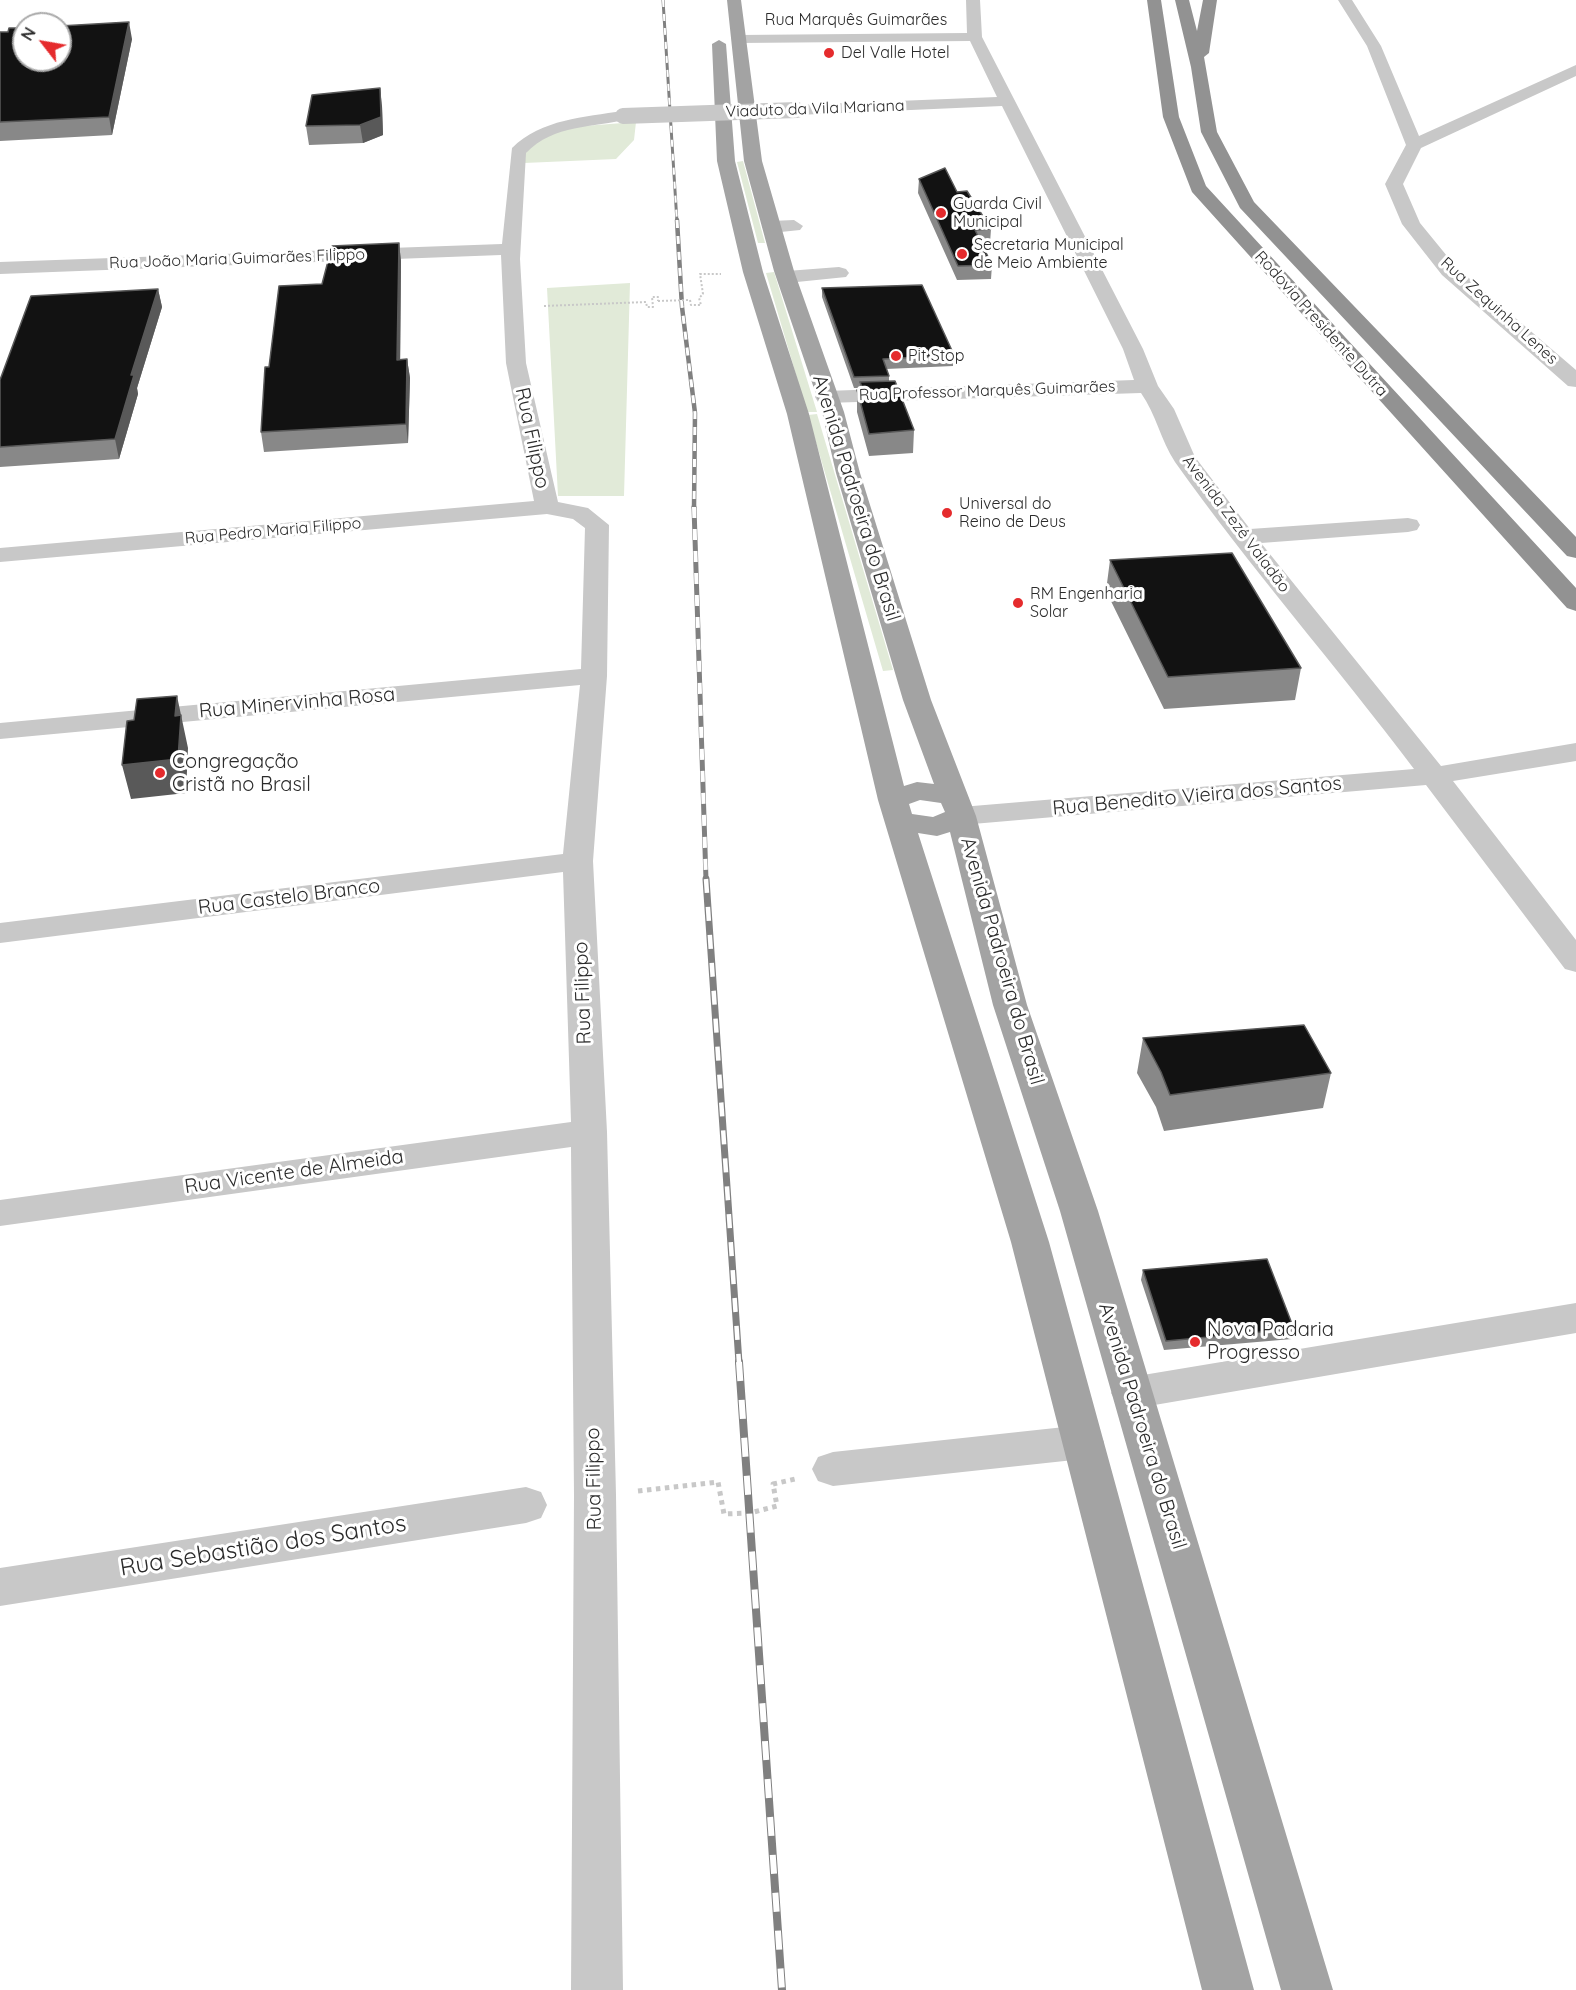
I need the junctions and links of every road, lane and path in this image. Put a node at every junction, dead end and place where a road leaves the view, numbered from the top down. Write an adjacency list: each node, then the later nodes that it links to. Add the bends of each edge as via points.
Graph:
1 (716, 0): 38 (main road, Avenida Padroeira do Brasil, via 726,161 753,272 798,414)
2 (734, 0): 9 (main road, Avenida Padroeira do Brasil)
3 (973, 0): 8 (street)
4 (1154, 0): 32 (highway, Rodovia Presidente Dutra, via 1171,117 1198,188)
5 (1182, 0): 10 (highway, Rodovia Presidente Dutra)
6 (1210, 0): 10 (highway)
7 (1345, 0): 14 (street, via 1374,46)
8 (975, 37): 9 (street, Rua Marquês Guimarães); 12 (street, Avenida Zezé Valadão)
9 (738, 39): 18 (main road, Avenida Padroeira do Brasil, via 753,161 783,226)
10 (1199, 67): 26 (highway, Rodovia Presidente Dutra, via 1209,132 1246,204)
11 (1576, 70): 14 (street)
12 (1007, 100): 13 (street, Viaduto da Vila Mariana, bridge); 23 (street, Avenida Zezé Valadão, via 1133,349)
13 (623, 117): 15 (street, Rua Filippo, via 560,128 527,141 518,152)
14 (1414, 145): 21 (street, Rua Zequinha Lenes, via 1394,184 1411,224 1449,271)
15 (510, 249): 16 (street, Rua João Maria Guimarães Filippo); 20 (street, Rua Filippo)
16 (0, 268)
17 (839, 273): 18 (street)
18 (787, 277): 24 (main road, Avenida Padroeira do Brasil)
19 (699, 298): 20 (path, bridge, via 700,304 691,305 690,300 658,301 658,297 652,297 653,307 647,307 646,302)
20 (513, 308): 25 (street, Rua Filippo, via 516,363)
21 (1566, 361): 22 (street, Rua Zequinha Lenes)
22 (1576, 381)
23 (1147, 386): 24 (street, Rua Professor Marquês Guimarães); 29 (street, Avenida Zezé Valadão, via 1163,409 1184,458)
24 (826, 397): 37 (main road, Avenida Padroeira do Brasil, via 917,700)
25 (547, 507): 31 (street, Rua Pedro Maria Filippo); 33 (street, Rua Filippo, via 580,513 597,525)
26 (1539, 513): 28 (highway); 30 (highway, Rodovia Presidente Dutra)
27 (1408, 525): 29 (street)
28 (1576, 533)
29 (1243, 537): 36 (street, Avenida Zezé Valadão)
30 (1576, 551)
31 (0, 555)
32 (1576, 603)
33 (594, 676): 34 (street, Rua Minervinha Rosa); 39 (street, Rua Filippo)
34 (0, 731)
35 (1576, 752): 36 (street, Rua Benedito Vieira dos Santos)
36 (1432, 776): 37 (street, Rua Benedito Vieira dos Santos); 41 (street, Avenida Zezé Valadão)
37 (956, 806): 38 (main road, via 937,827 927,827); 45 (main road, Avenida Padroeira do Brasil, via 1010,1005 1079,1211)
38 (896, 810): 46 (main road, Avenida Padroeira do Brasil, via 1030,1242)
39 (578, 861): 40 (street, Rua Castelo Branco); 42 (street, Rua Filippo)
40 (0, 933)
41 (1576, 962)
42 (589, 1132): 43 (street, Rua Vicente de Almeida); 48 (street, Rua Filippo)
43 (0, 1213)
44 (1576, 1318): 45 (street)
45 (1131, 1393): 53 (main road, Avenida Padroeira do Brasil)
46 (1083, 1442): 47 (street); 52 (main road, Avenida Padroeira do Brasil)
47 (834, 1470): 48 (path, via 772,1485 777,1506 750,1513 723,1514 718,1482)
48 (595, 1495): 51 (street, Rua Filippo)
49 (526, 1505): 50 (street, Rua Sebastião dos Santos)
50 (0, 1587)
51 (597, 1990)
52 (1228, 1990)
53 (1307, 1990)

